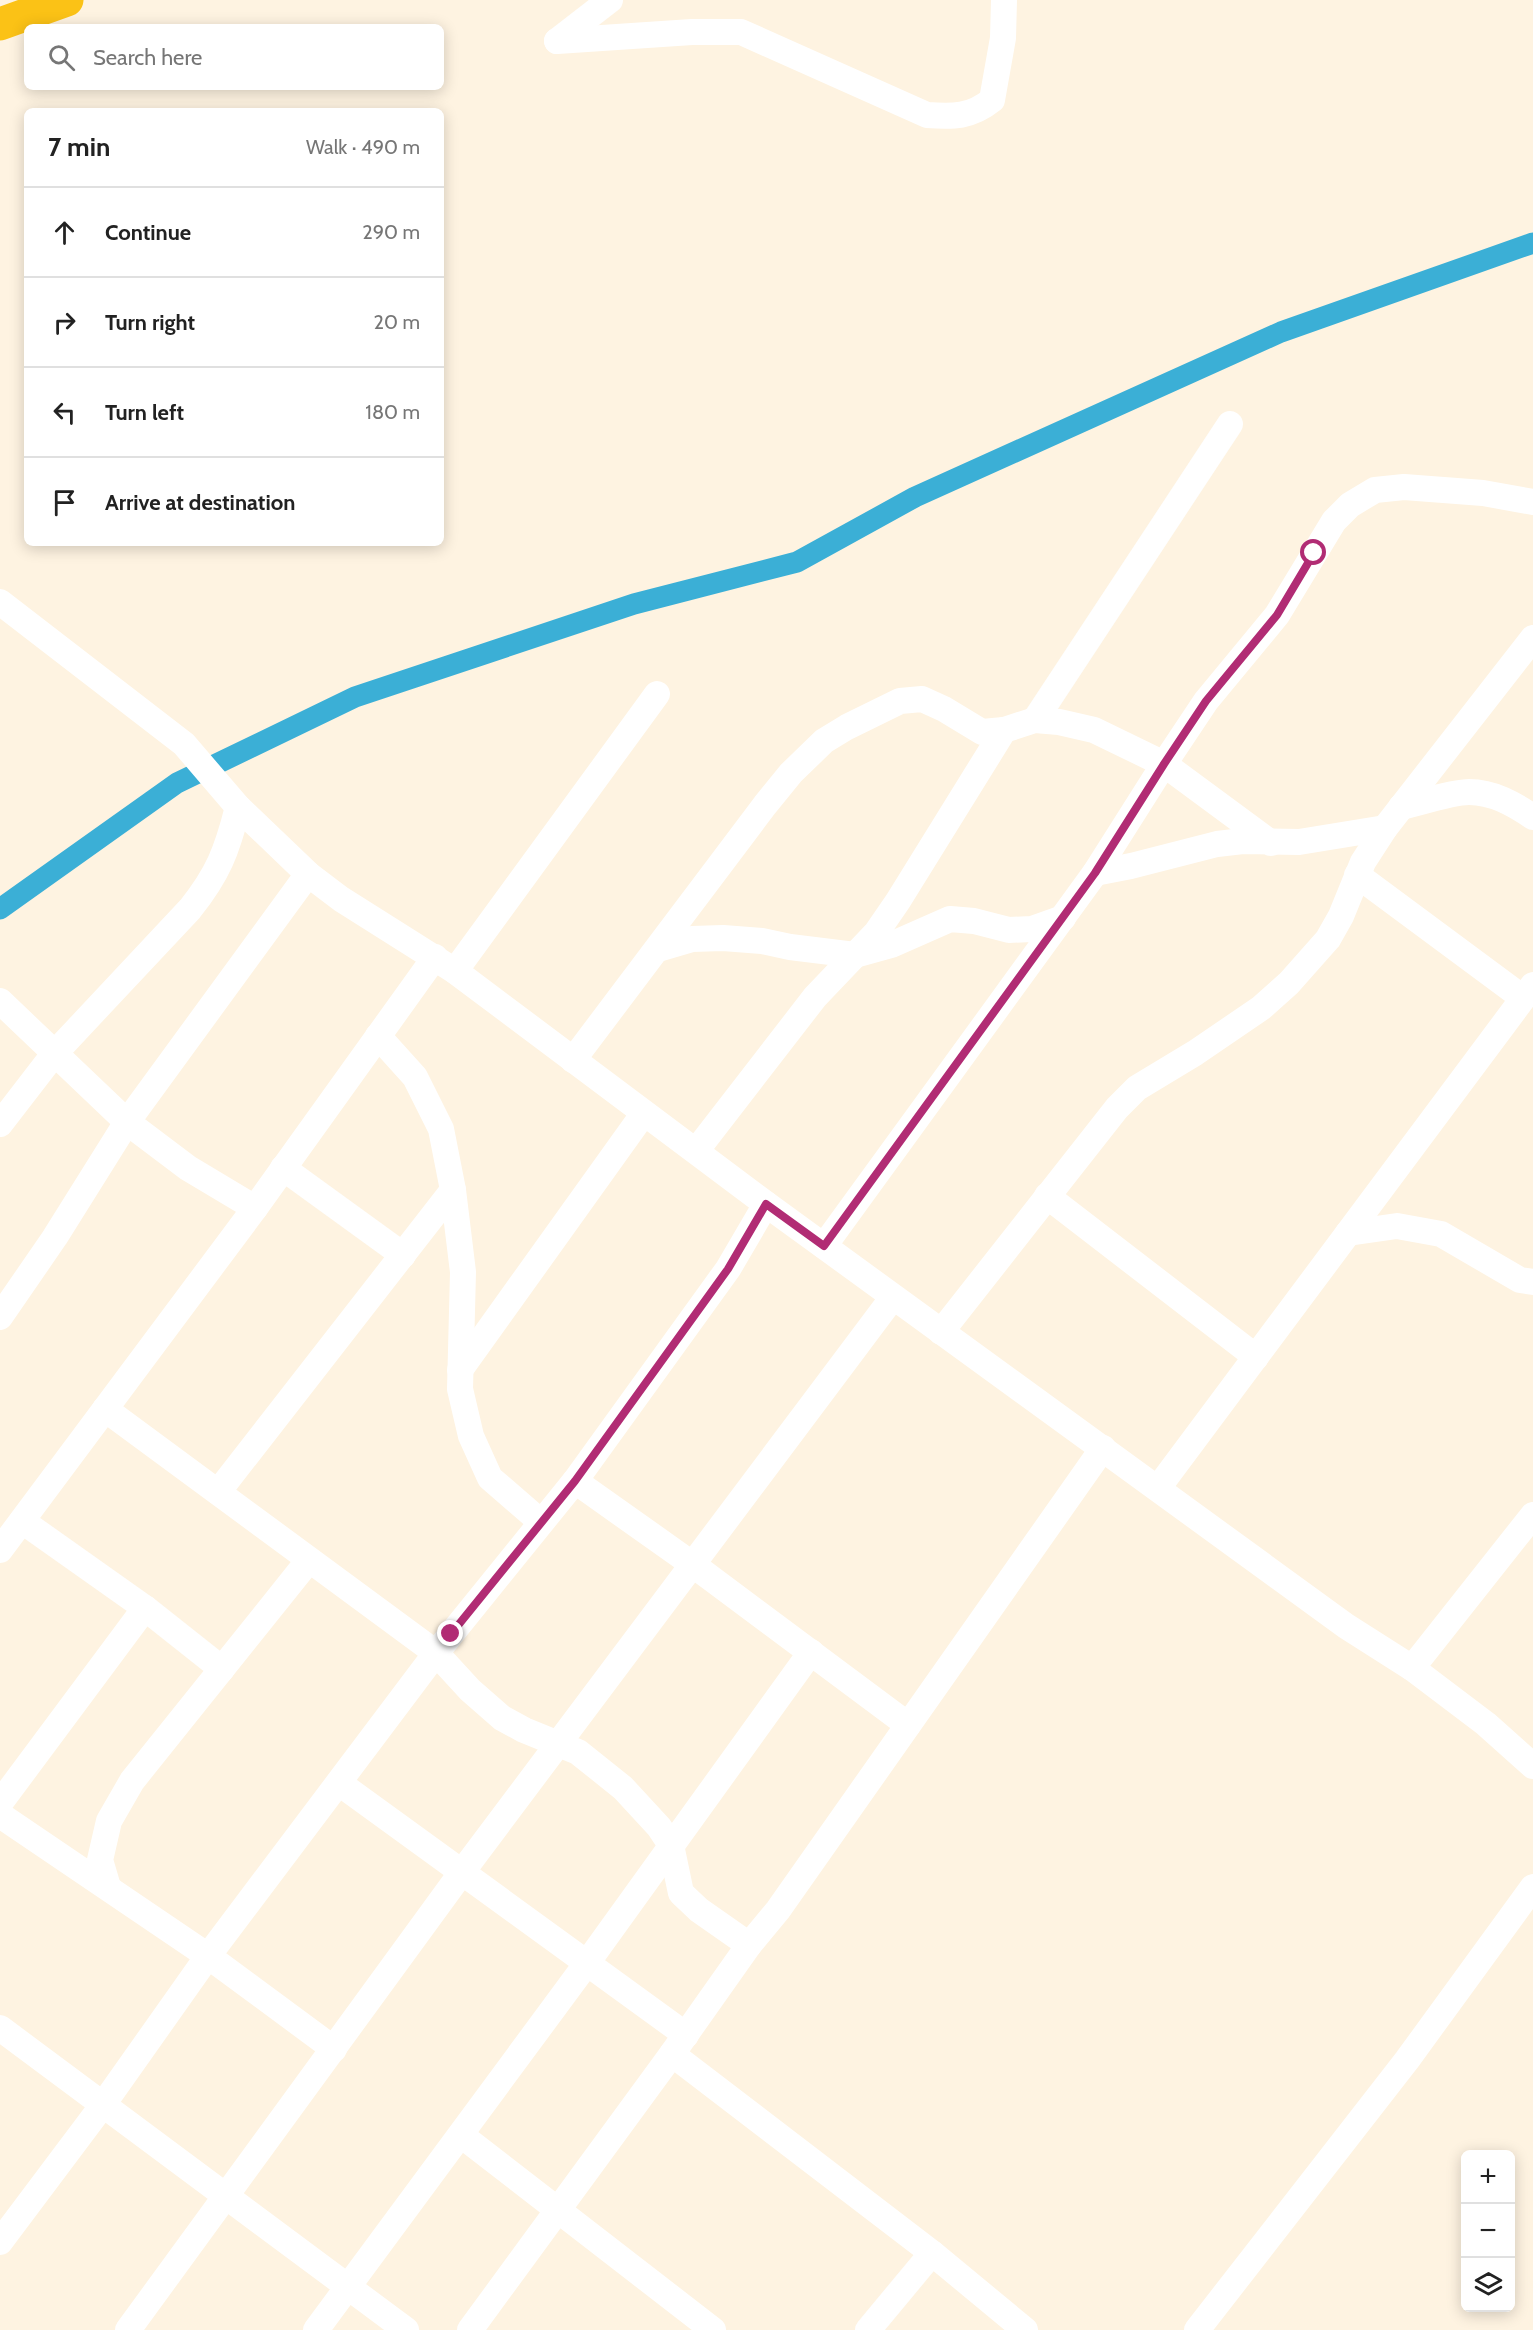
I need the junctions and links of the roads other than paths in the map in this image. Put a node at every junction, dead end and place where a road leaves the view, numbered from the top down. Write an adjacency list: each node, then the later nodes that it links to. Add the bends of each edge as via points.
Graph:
1 (67, 0): 4 (highway)
2 (610, 0): 3 (street, via 557,41 741,32 927,115 950,117 978,111 992,100 1003,38)
3 (1004, 0)
4 (0, 24)
5 (1230, 424): 10 (street)
6 (1533, 502): 12 (street, via 1484,493 1404,487 1376,490 1350,505 1334,521 1277,615 1206,701)
7 (1, 605): 13 (street, via 184,744)
8 (1533, 638): 14 (street)
9 (657, 694): 24 (street)
10 (1035, 720): 11 (street); 12 (street, via 1094,730)
11 (1004, 730): 22 (street, via 982,732 922,699 900,701 824,741 765,805); 23 (street, via 898,902)
12 (1164, 764): 17 (street); 18 (street)
13 (238, 807): 19 (street); 28 (street, via 228,846 208,886)
14 (1401, 807): 15 (street, via 1468,792 1511,802); 16 (street)
15 (1533, 817)
16 (1385, 828): 17 (street); 20 (street)
17 (1271, 843): 18 (street, via 1217,844)
18 (1095, 873): 21 (street)
19 (308, 874): 24 (street); 31 (street)
20 (1357, 875): 25 (street); 36 (street, via 1328,939 1289,983 1261,1008 1196,1053 1137,1088)
21 (1063, 918): 23 (street, via 1032,929 1010,930 950,919 891,945); 40 (street)
22 (658, 949): 23 (street, via 692,939 723,938); 29 (street)
23 (855, 955): 33 (street, via 814,997)
24 (445, 964): 27 (street); 29 (street)
25 (1528, 992): 39 (street)
26 (0, 1001): 28 (street)
27 (378, 1036): 34 (street); 35 (street, via 415,1077 441,1129)
28 (54, 1054): 31 (street); 32 (street)
29 (573, 1060): 30 (street)
30 (644, 1113): 33 (street); 47 (street)
31 (127, 1122): 38 (street, via 188,1168); 44 (street)
32 (0, 1124)
33 (696, 1151): 37 (street)
34 (283, 1168): 38 (street); 41 (street)
35 (453, 1190): 41 (street); 47 (street, via 463,1272)
36 (1047, 1196): 45 (street); 46 (street)
37 (766, 1204): 40 (street); 50 (street, via 728,1269)
38 (255, 1208): 48 (street)
39 (1348, 1233): 42 (street, via 1397,1226 1441,1234 1520,1280); 46 (street)
40 (824, 1246): 43 (street)
41 (403, 1255): 52 (street)
42 (1533, 1282)
43 (893, 1297): 45 (street); 58 (street)
44 (0, 1317)
45 (941, 1332): 49 (street)
46 (1256, 1357): 51 (street)
47 (460, 1370): 55 (street, via 460,1389 471,1436 490,1478)
48 (105, 1409): 52 (street); 54 (street)
49 (1103, 1448): 51 (street); 64 (street)
50 (575, 1481): 55 (street); 58 (street)
51 (1158, 1488): 62 (street, via 1346,1626)
52 (218, 1492): 57 (street)
53 (1533, 1515): 62 (street)
54 (22, 1521): 56 (street); 59 (street)
55 (541, 1522): 61 (street)
56 (0, 1550)
57 (309, 1560): 61 (street); 63 (street)
58 (692, 1564): 60 (street); 65 (street)
59 (145, 1608): 63 (street); 68 (street)
60 (811, 1652): 64 (street); 70 (street)
61 (436, 1653): 65 (street, via 502,1718); 67 (street)
62 (1412, 1668): 66 (street, via 1486,1724)
63 (222, 1669): 72 (street, via 132,1781 109,1821 100,1860)
64 (908, 1725): 74 (street, via 778,1910)
65 (559, 1745): 70 (street, via 578,1752 623,1788); 71 (street)
66 (1533, 1766)
67 (339, 1783): 71 (street); 75 (street)
68 (0, 1803)
69 (0, 1815): 72 (street)
70 (671, 1845): 74 (street, via 681,1893); 76 (street)
71 (462, 1872): 76 (street); 79 (street)
72 (108, 1887): 75 (street)
73 (1533, 1887): 94 (street, via 1407,2060)
74 (749, 1945): 78 (street)
75 (208, 1956): 79 (street); 80 (street)
76 (587, 1963): 78 (street); 81 (street)
77 (0, 2028): 80 (street)
78 (679, 2045): 83 (street); 85 (street)
79 (334, 2049): 82 (street)
80 (102, 2106): 82 (street); 84 (street)
81 (461, 2135): 83 (street); 86 (street)
82 (226, 2198): 86 (street); 87 (street)
83 (558, 2211): 90 (street); 91 (street)
84 (0, 2242)
85 (932, 2253): 92 (street); 93 (street)
86 (349, 2288): 88 (street); 89 (street)
87 (128, 2330)
88 (316, 2330)
89 (406, 2330)
90 (470, 2330)
91 (713, 2330)
92 (868, 2330)
93 (1025, 2330)
94 (1197, 2330)

